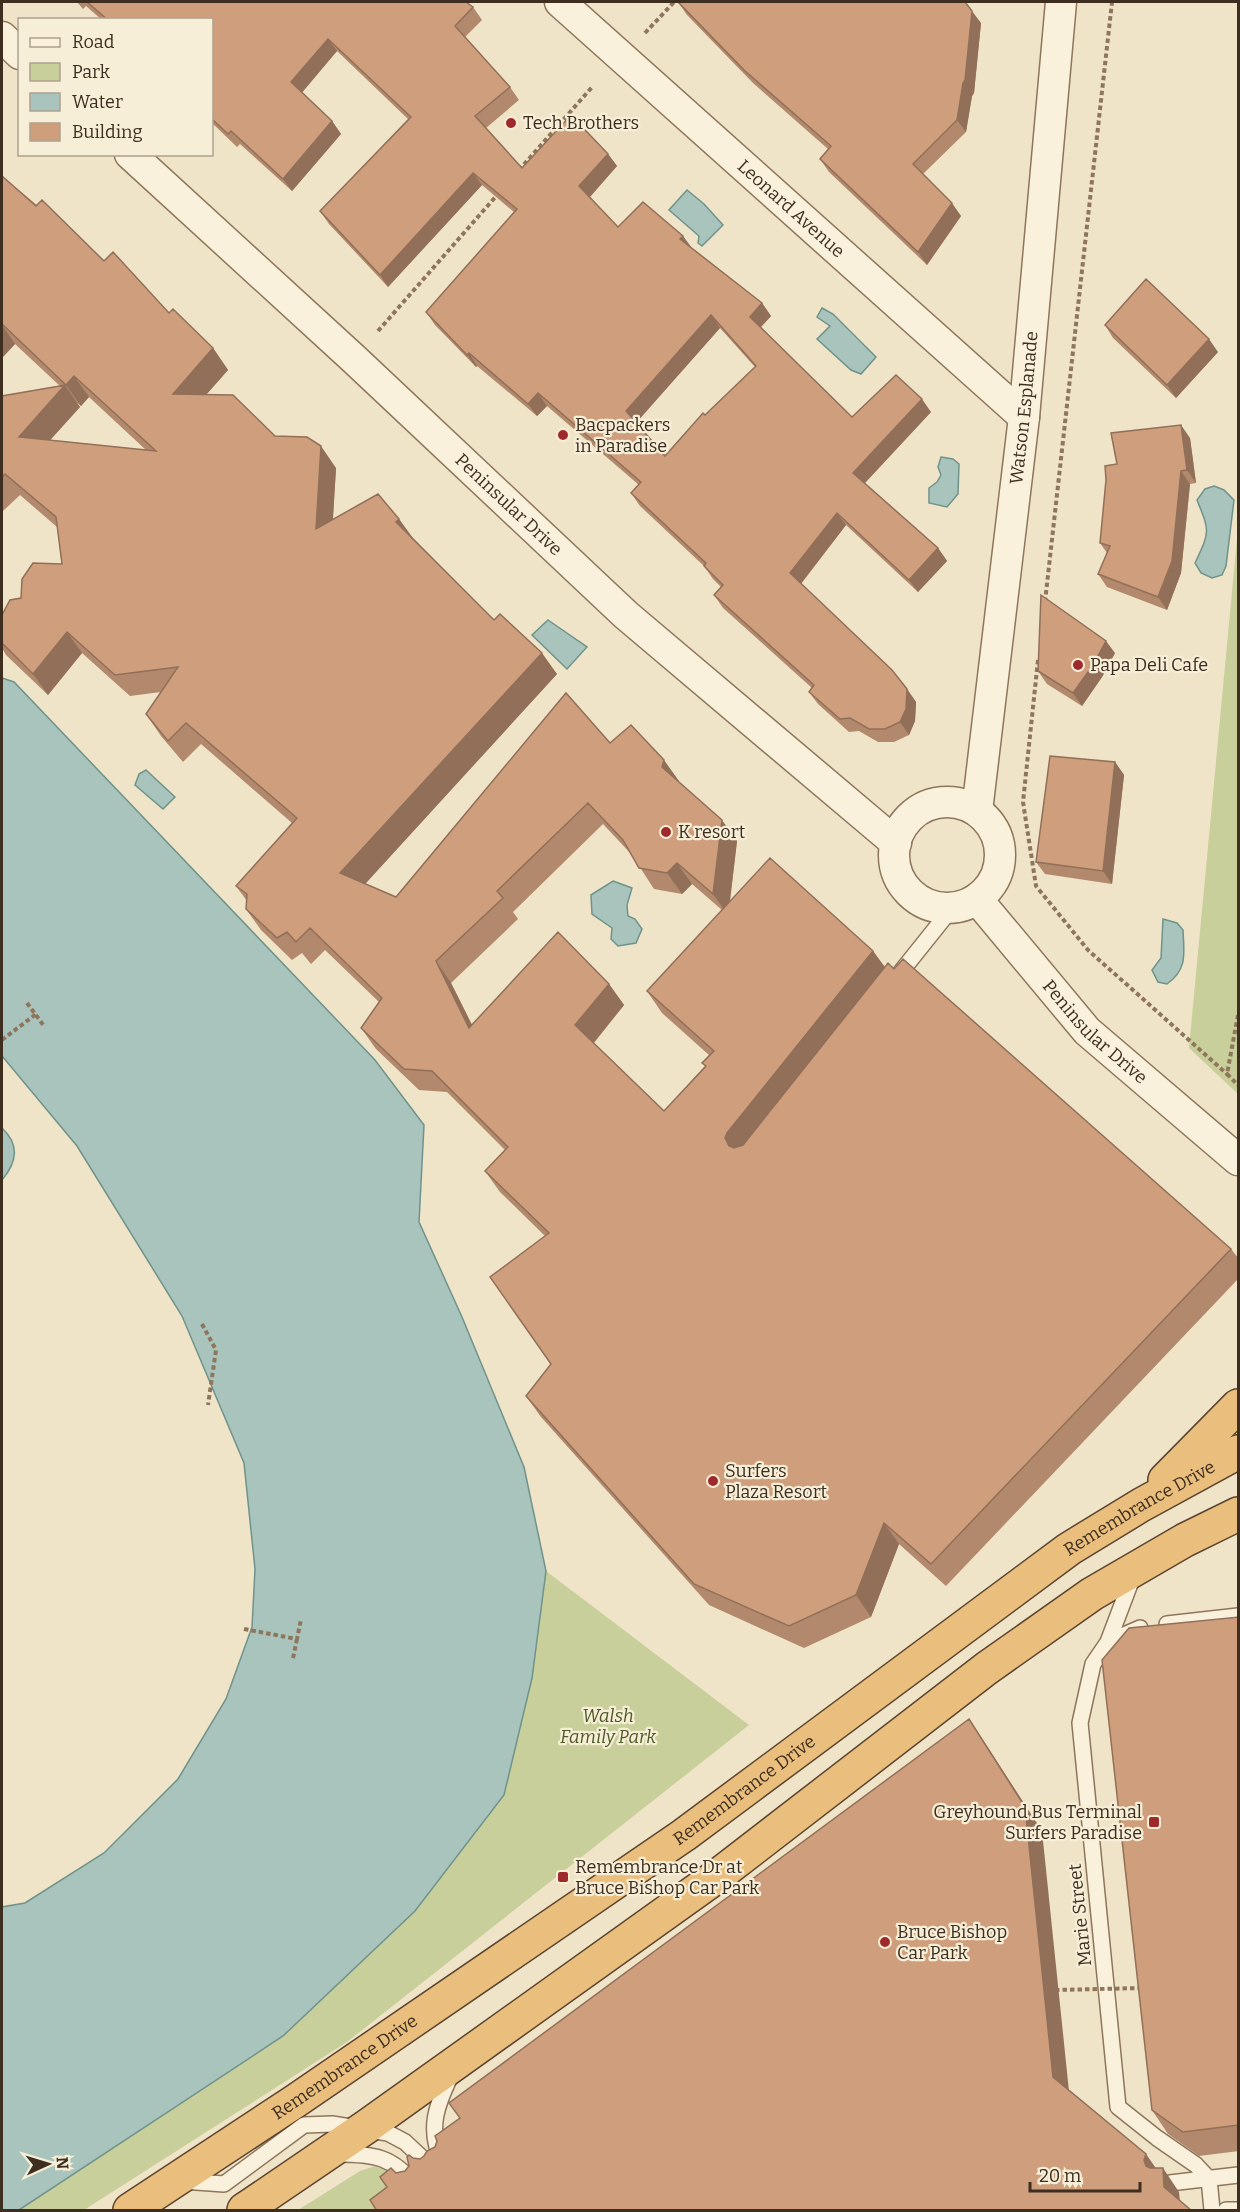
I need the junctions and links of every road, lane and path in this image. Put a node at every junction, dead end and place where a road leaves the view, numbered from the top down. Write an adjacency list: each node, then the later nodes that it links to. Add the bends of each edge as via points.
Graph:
1 (560, 2): 13 (street, Leonard Avenue)
2 (674, 2): 5 (path)
3 (1060, 2): 13 (street, Watson Esplanade)
4 (1112, 2): 14 (path)
5 (644, 34)
6 (2, 37): 7 (street)
7 (18, 52)
8 (593, 86): 10 (path)
9 (132, 156): 17 (street, Peninsular Drive, via 626,615)
10 (516, 173)
11 (501, 191): 12 (path)
12 (378, 331)
13 (1024, 417): 16 (street, Watson Esplanade)
14 (1044, 613)
15 (1040, 649): 25 (path, via 1023,801 1036,886 1088,950)
16 (977, 811): 17 (street, via 949,802 935,803 921,809 905,824); 18 (street, via 996,834 1000,862 988,889)
17 (896, 843): 18 (street, via 897,866 906,888 917,898 932,905)
18 (965, 904): 19 (lane); 27 (street, Peninsular Drive, via 1087,1031)
19 (885, 992)
20 (27, 1003): 21 (path)
21 (36, 1014): 23 (path); 24 (path)
22 (1239, 1015): 25 (path)
23 (44, 1026)
24 (2, 1040)
25 (1227, 1074): 26 (path)
26 (1239, 1085)
27 (1235, 1159)
28 (202, 1324): 29 (path, via 216,1350)
29 (208, 1405)
30 (1239, 1406): 32 (highway)
31 (1239, 1452): 32 (highway, Remembrance Drive)
32 (1141, 1505): 48 (highway, Remembrance Drive, via 1070,1549 684,1835)
33 (1239, 1514): 34 (highway)
34 (1136, 1568): 39 (lane, Marie Street); 43 (highway, via 987,1668 720,1874)
35 (1239, 1616): 39 (lane, via 1143,1627)
36 (301, 1619): 38 (path)
37 (244, 1629): 38 (path)
38 (297, 1639): 40 (path)
39 (1108, 1642): 47 (lane, Marie Street, via 1093,1664 1080,1723 1118,2107)
40 (292, 1658)
41 (1152, 1988): 42 (path, bridge)
42 (1050, 1990)
43 (457, 2061): 44 (highway); 44 (lane, via 437,2105 435,2148 439,2169 388,2133)
44 (363, 2129): 45 (highway); 48 (lane, via 304,2125 224,2184)
45 (324, 2154): 50 (lane, via 379,2157 397,2165); 53 (highway)
46 (1239, 2175): 47 (lane)
47 (1209, 2179): 49 (lane); 54 (lane)
48 (176, 2180): 52 (highway, Remembrance Drive)
49 (1170, 2183)
50 (416, 2187)
51 (1239, 2210): 55 (lane)
52 (130, 2211)
53 (244, 2211)
54 (1212, 2211)
55 (1226, 2211)

